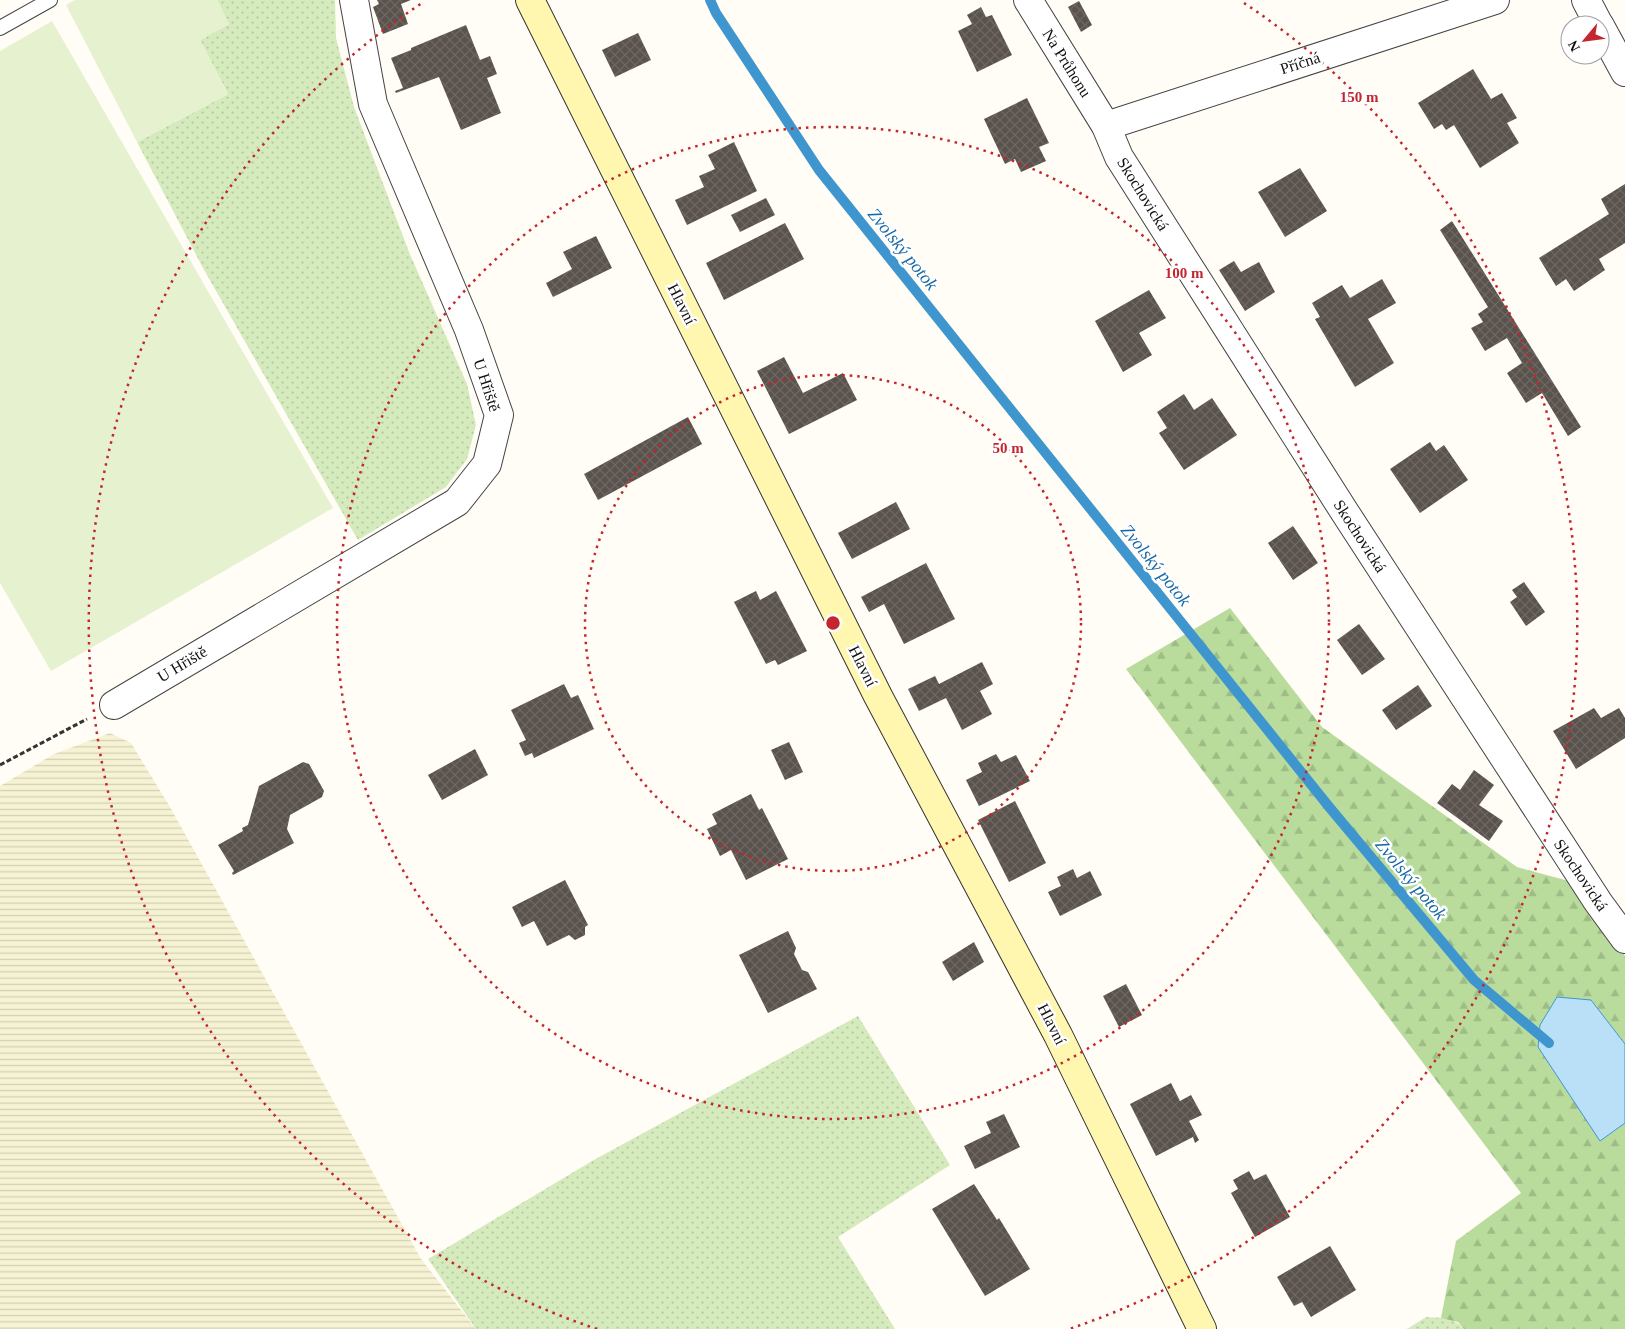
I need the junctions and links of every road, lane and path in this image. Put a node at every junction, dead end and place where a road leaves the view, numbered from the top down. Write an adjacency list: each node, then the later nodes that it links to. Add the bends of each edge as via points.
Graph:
1 (50, 0): 8 (lane)
2 (354, 0): 12 (street, U Hřiště, via 373,104 469,330 499,415 487,464 457,502)
3 (530, 0): 15 (street, Hlavní, via 878,696 1058,1035)
4 (1028, 0): 11 (street, Na Průhonu)
5 (1495, 0): 11 (street, Příčná)
6 (1586, 0): 7 (street)
7 (1594, 15)
8 (0, 28)
9 (1610, 44): 10 (street)
10 (1625, 72)
11 (1106, 126): 14 (street, Skochovická, via 1120,157 1333,494)
12 (114, 705): 13 (path)
13 (0, 765)
14 (1625, 939)
15 (1202, 1329)

